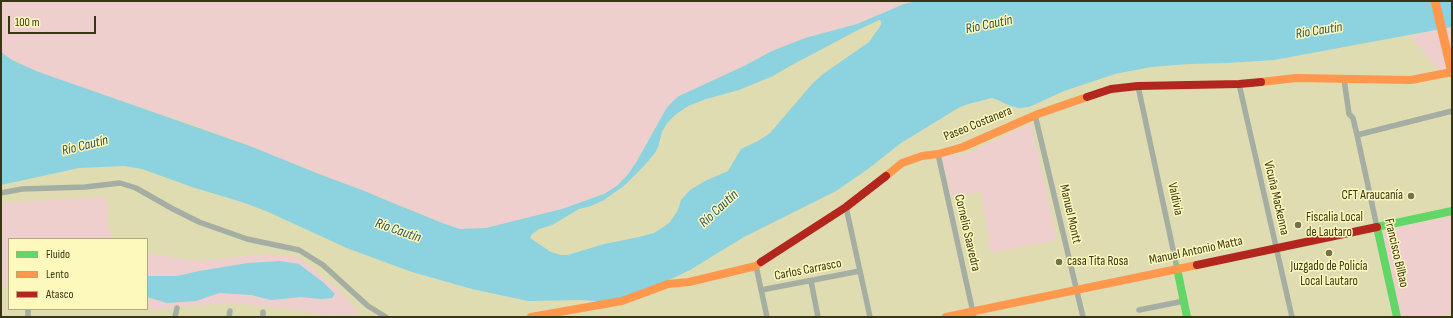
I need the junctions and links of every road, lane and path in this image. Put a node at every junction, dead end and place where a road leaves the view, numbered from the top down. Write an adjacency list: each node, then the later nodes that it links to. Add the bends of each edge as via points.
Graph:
1 (1435, 1): 2 (street, bridge)
2 (1452, 73): 3 (street, Paseo Costanera, via 1412,80)
3 (1344, 79): 4 (street, Paseo Costanera, via 1296,78); 8 (street, Francisco Bilbao, via 1349,114)
4 (1239, 84): 5 (street, Paseo Costanera); 14 (street, Vicuña Mackenna)
5 (1138, 86): 7 (street, Paseo Costanera, via 1111,89); 16 (street, Valdivia)
6 (1452, 111): 8 (street)
7 (1035, 115): 9 (street, Paseo Costanera, via 963,147); 19 (street, Manuel Montt)
8 (1357, 135): 13 (street, Francisco Bilbao)
9 (938, 154): 11 (street, Paseo Costanera, via 902,163); 24 (street, Cornelio Saavedra)
10 (1, 193): 26 (street, via 22,189 120,184 136,188 199,222 246,239 299,250 323,265 368,306)
11 (846, 207): 15 (street, Paseo Costanera); 17 (street)
12 (1452, 211): 13 (street, Manuel Antonio Matta)
13 (1377, 227): 14 (street, Manuel Antonio Matta); 35 (street, Francisco Bilbao)
14 (1276, 248): 16 (street, Manuel Antonio Matta); 34 (street, Vicuña Mackenna)
15 (756, 266): 20 (street); 27 (street, Paseo Costanera, via 689,282 668,284 622,302)
16 (1177, 268): 19 (street, Manuel Antonio Matta); 21 (street, Valdivia)
17 (860, 271): 18 (street, Carlos Carrasco); 30 (street)
18 (811, 281): 20 (street, Carlos Carrasco); 29 (street)
19 (1076, 289): 24 (street, Manuel Antonio Matta); 32 (street, Manuel Montt)
20 (761, 290): 28 (street)
21 (1184, 301): 23 (street); 33 (street, Valdivia)
22 (176, 308): 25 (street)
23 (1139, 310)
24 (974, 314): 31 (street, Manuel Antonio Matta)
25 (175, 317)
26 (386, 317)
27 (531, 317)
28 (766, 317)
29 (818, 317)
30 (870, 317)
31 (946, 317)
32 (1083, 317)
33 (1187, 317)
34 (1292, 317)
35 (1397, 317)

